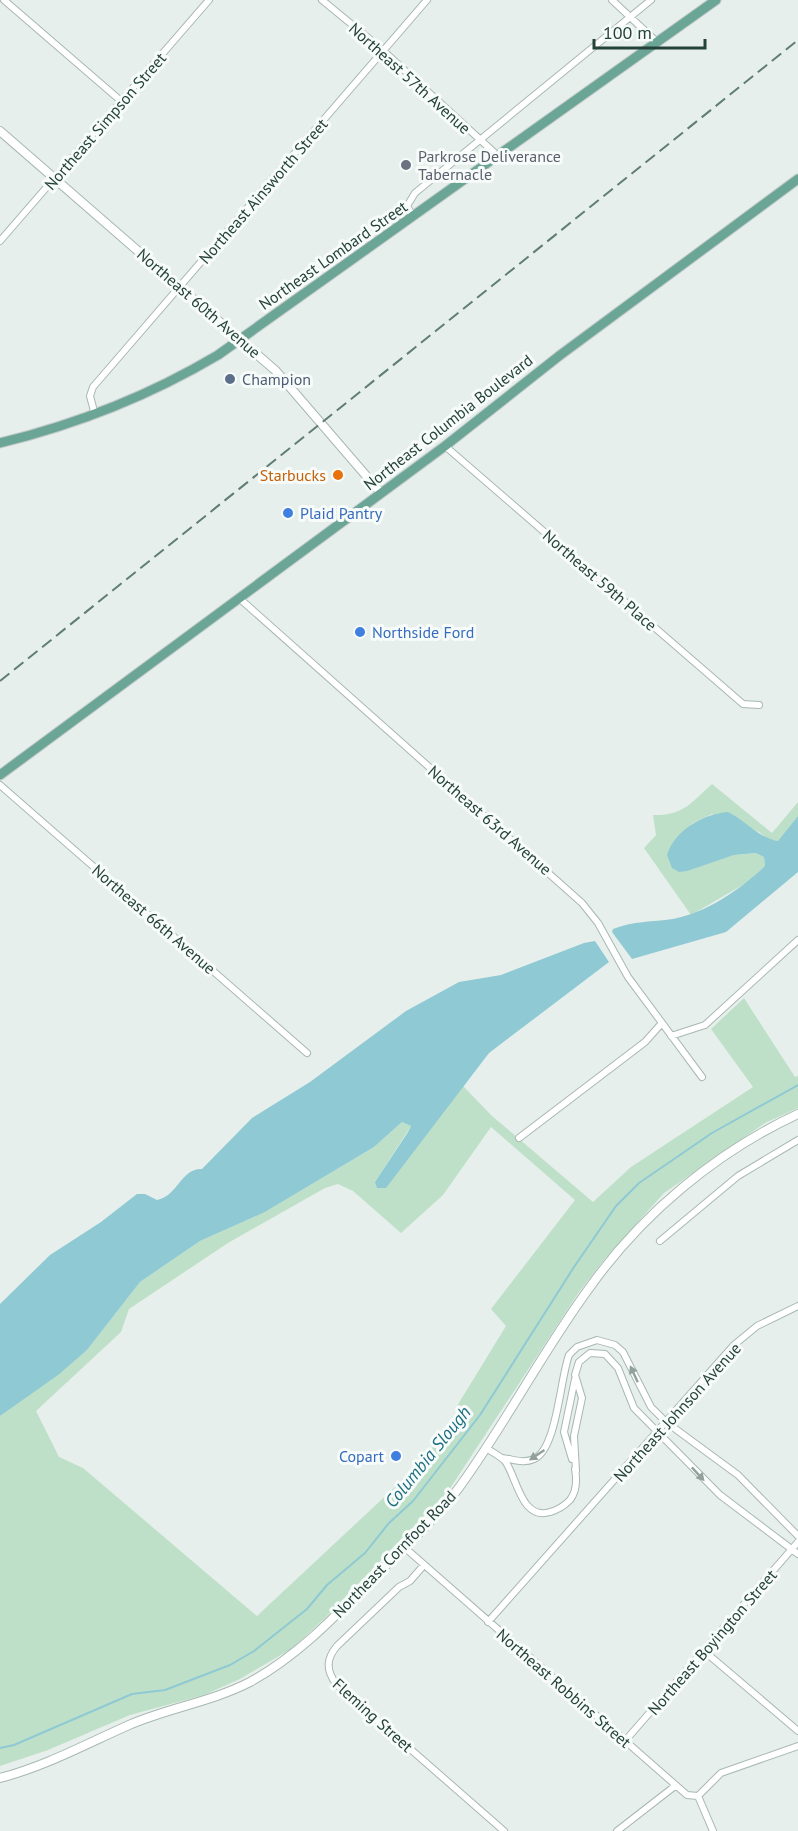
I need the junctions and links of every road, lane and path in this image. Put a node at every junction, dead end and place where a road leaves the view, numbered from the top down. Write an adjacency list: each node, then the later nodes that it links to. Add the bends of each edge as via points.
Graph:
1 (4, 0): 11 (street)
2 (209, 0): 11 (street, Northeast Simpson Street)
3 (322, 0): 10 (street, Northeast 57th Avenue)
4 (427, 0): 10 (street, Northeast Ainsworth Street)
5 (612, 0): 8 (street)
6 (651, 0): 8 (street)
7 (716, 0): 9 (main road, Northeast Lombard Street)
8 (631, 17): 9 (street); 13 (street)
9 (657, 42): 14 (main road, Northeast Lombard Street)
10 (383, 51): 13 (street, Northeast 57th Avenue); 19 (street, Northeast Ainsworth Street)
11 (122, 101): 15 (street, Northeast Simpson Street)
12 (0, 131): 15 (street, Northeast 60th Avenue)
13 (481, 141): 14 (street, Northeast 57th Avenue); 17 (street, via 411,198 407,206)
14 (498, 156): 17 (main road, Northeast Lombard Street)
15 (55, 178): 18 (street, Northeast Simpson Street); 19 (street, Northeast 60th Avenue)
16 (798, 179): 23 (main road, Northeast Columbia Boulevard, via 568,349)
17 (413, 216): 20 (main road, Northeast Lombard Street)
18 (0, 241)
19 (180, 286): 20 (street, Northeast 60th Avenue); 21 (street, Northeast Ainsworth Street, via 93,387 90,396)
20 (241, 339): 21 (main road, Northeast Lombard Street, via 160,388); 24 (street, Northeast 60th Avenue, via 293,388)
21 (95, 416): 22 (main road, Northeast Lombard Street)
22 (0, 443)
23 (445, 446): 24 (main road, Northeast Columbia Boulevard); 26 (street, Northeast 59th Place, via 742,704)
24 (381, 493): 25 (main road, Northeast Columbia Boulevard)
25 (239, 598): 27 (main road, Northeast Columbia Boulevard); 30 (street, Northeast 63rd Avenue, via 582,903)
26 (759, 705)
27 (0, 774)
28 (0, 785): 32 (street, Northeast 66th Avenue)
29 (798, 940): 31 (street, via 705,1025)
30 (662, 1023): 31 (street, Northeast 63rd Avenue); 35 (street, via 641,1045)
31 (670, 1036): 33 (street, Northeast 63rd Avenue)
32 (307, 1053)
33 (702, 1077)
34 (798, 1114): 42 (street, Northeast Cornfoot Road, via 727,1154 637,1230 589,1288)
35 (519, 1138)
36 (798, 1140): 37 (street, via 738,1176)
37 (660, 1241)
38 (798, 1305): 40 (street, Northeast Johnson Avenue, via 757,1326 734,1345)
39 (575, 1375): 41 (street, via 583,1357 590,1353 605,1354 618,1368 634,1408); 44 (street, via 582,1398 574,1436); 44 (street, via 564,1432)
40 (666, 1422): 41 (street, Northeast Johnson Avenue); 43 (street, one-way to 43, via 643,1396 623,1352 615,1345 597,1340 568,1355 547,1448 533,1460); 45 (street, via 738,1475)
41 (658, 1432): 48 (street, one-way to 48, via 720,1496); 51 (street, Northeast Johnson Avenue)
42 (486, 1448): 43 (street); 47 (street, Northeast Cornfoot Road, via 456,1492)
43 (502, 1458): 44 (street, via 525,1503 539,1512 547,1513 573,1497)
44 (576, 1471)
45 (798, 1536)
46 (798, 1542): 48 (street, Northeast Boyington Street)
47 (404, 1547): 50 (street, Northeast Robbins Street); 56 (street, Northeast Cornfoot Road, via 307,1643 250,1681 213,1698 143,1719 58,1759)
48 (792, 1549): 49 (street); 52 (street, Northeast Boyington Street)
49 (798, 1554)
50 (423, 1565): 51 (street, Northeast Robbins Street); 59 (street, Fleming Street, via 337,1646 331,1653 328,1669 336,1684)
51 (488, 1622): 54 (street, Northeast Robbins Street)
52 (704, 1651): 53 (street); 54 (street, Northeast Boyington Street)
53 (798, 1731)
54 (625, 1741): 57 (street, Northeast Robbins Street)
55 (798, 1746): 58 (street, via 721,1773)
56 (0, 1778)
57 (675, 1786): 58 (street, Northeast Robbins Street, via 687,1796); 60 (street)
58 (698, 1796): 61 (street)
59 (504, 1831)
60 (617, 1831)
61 (713, 1831)

